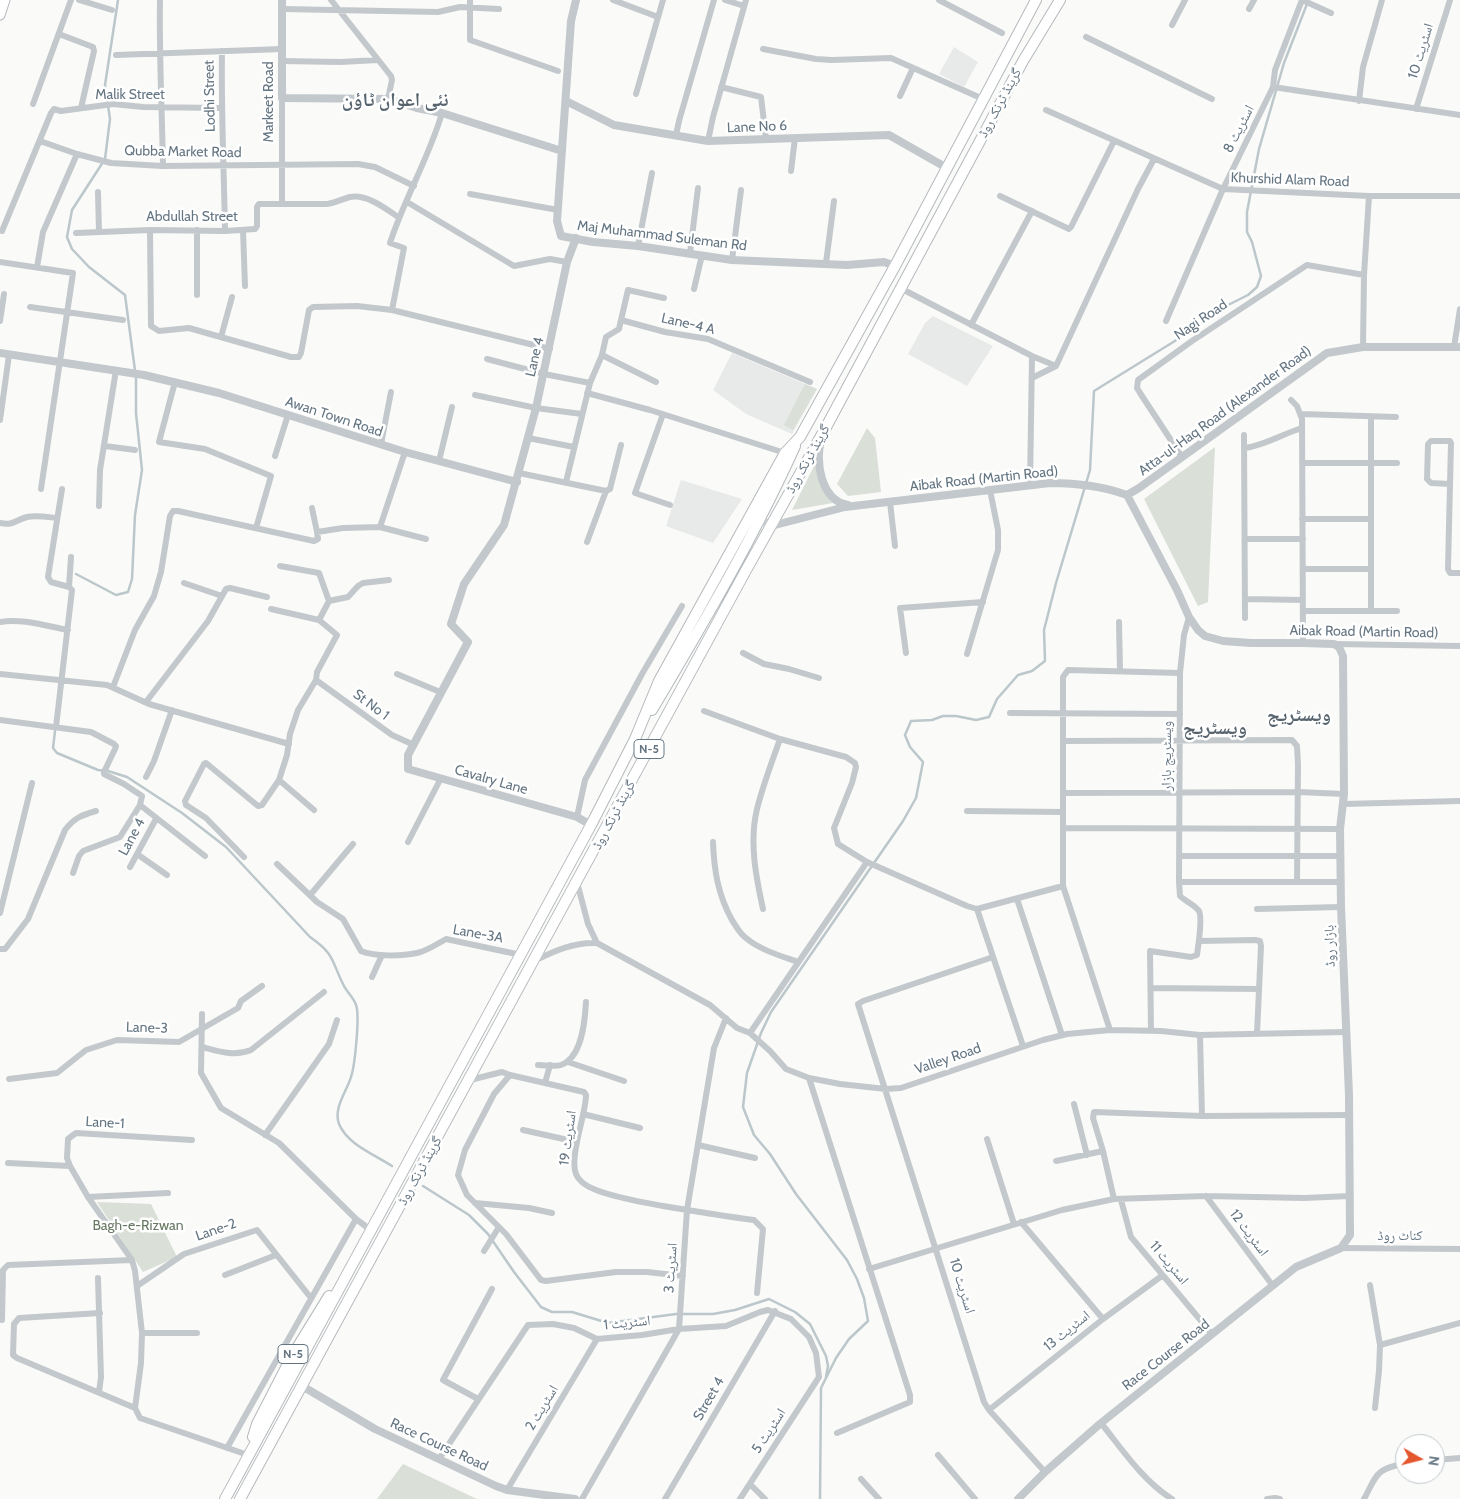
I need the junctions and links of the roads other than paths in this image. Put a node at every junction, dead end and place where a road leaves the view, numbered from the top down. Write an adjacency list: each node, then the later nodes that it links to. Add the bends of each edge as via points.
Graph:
1 (6, 0): 29 (main road)
2 (71, 0): 33 (street)
3 (79, 0): 26 (street)
4 (160, 0): 38 (street)
5 (282, 0): 23 (street, Markeet Road)
6 (331, 0): 27 (street)
7 (613, 0): 30 (street)
8 (663, 0): 30 (street)
9 (714, 0): 63 (street)
10 (725, 0): 21 (street)
11 (939, 0): 32 (street)
12 (1036, 0): 51 (highway, گرینڈ ٹرنک روڈ / N-5)
13 (1052, 0): 42 (highway)
14 (1060, 0): 42 (highway, گرینڈ ٹرنک روڈ / N-5)
15 (1185, 0): 31 (street)
16 (1254, 0): 25 (street)
17 (1382, 0): 54 (street, via 1364,67)
18 (1450, 0): 60 (street, اسٹریٹ 10)
19 (574, 1): 53 (street, Maj Muhammad Suleman Rd)
20 (1303, 1): 28 (street); 46 (street, اسٹریٹ 8, via 1275,70)
21 (745, 3): 45 (street)
22 (470, 4): 24 (street); 27 (street, via 438,12); 44 (street, via 470,40)
23 (282, 9): 27 (street); 35 (street, Markeet Road)
24 (499, 9)
25 (1250, 9)
26 (112, 10)
27 (339, 10): 41 (street)
28 (1331, 13)
29 (0, 15)
30 (658, 17): 47 (street)
31 (1172, 25)
32 (1002, 33)
33 (59, 34): 55 (street); 57 (street, via 93,47)
34 (1086, 37): 52 (street)
35 (282, 49): 37 (street); 40 (street, Markeet Road)
36 (763, 49): 43 (street, via 816,59 890,58)
37 (222, 51): 38 (street); 58 (street, Lodhi Street)
38 (159, 52): 39 (street); 56 (street)
39 (116, 55)
40 (282, 60): 41 (street); 49 (street, Markeet Road)
41 (378, 60): 50 (street, via 392,78)
42 (1023, 61): 112 (highway, گرینڈ ٹرنک روڈ / N-5)
43 (914, 68): 48 (street); 51 (street)
44 (558, 71)
45 (721, 87): 65 (street, via 760,97); 67 (street)
46 (1276, 88): 54 (street); 80 (street, اسٹریٹ 8)
47 (636, 94)
48 (900, 96)
49 (282, 98): 50 (street); 74 (street, Markeet Road)
50 (388, 99): 61 (street)
51 (983, 99): 75 (highway, گرینڈ ٹرنک روڈ / N-5)
52 (1212, 99)
53 (566, 101): 63 (street, Lane No 6, via 614,125); 69 (street, Maj Muhammad Suleman Rd)
54 (1359, 101): 60 (street)
55 (33, 104)
56 (162, 107): 57 (street, Malik Street, via 113,104); 58 (street, Malik Street); 73 (street)
57 (81, 108): 66 (street, Malik Street, via 54,109)
58 (221, 108): 72 (street, Lodhi Street)
59 (1046, 110): 68 (street, Khurshid Alam Road)
60 (1416, 110): 62 (street)
61 (442, 113): 69 (street); 78 (street)
62 (1460, 115)
63 (676, 135): 67 (street, Lane No 6)
64 (795, 138): 65 (street, Lane No 6); 75 (street, Lane No 6, via 889,135); 76 (street)
65 (766, 139): 67 (street, Lane No 6)
66 (40, 141): 70 (street, Qubba Market Road); 96 (street, Malik Street)
67 (708, 141)
68 (1114, 141): 71 (street, Khurshid Alam Road); 91 (street, via 1072,227 1069,229)
69 (562, 151): 90 (street, Maj Muhammad Suleman Rd)
70 (77, 154): 73 (street, Qubba Market Road, via 111,163); 109 (street, via 43,232)
71 (1154, 159): 80 (street, Khurshid Alam Road); 137 (street)
72 (224, 165): 73 (street, Qubba Market Road); 74 (street, Qubba Market Road); 97 (street, Lodhi Street)
73 (163, 166)
74 (282, 166): 78 (street, Qubba Market Road, via 358,164 375,167); 89 (street, Markeet Road)
75 (947, 168): 108 (highway, گرینڈ ٹرنک روڈ / N-5)
76 (791, 171)
77 (652, 173): 101 (street)
78 (414, 186): 88 (street)
79 (698, 188): 102 (street)
80 (1223, 189): 85 (street, Khurshid Alam Road); 125 (street, اسٹریٹ 8)
81 (741, 190): 104 (street)
82 (98, 192): 98 (street)
83 (470, 194): 90 (street)
84 (1000, 196): 91 (street)
85 (1369, 196): 86 (street, Khurshid Alam Road); 110 (street)
86 (1460, 196)
87 (834, 201): 107 (street)
88 (407, 202): 92 (street); 106 (street, via 514,266 550,259)
89 (282, 203): 92 (street, Abdullah Street, via 326,204 352,197 378,204); 95 (street, Abdullah Street, via 257,204 257,228)
90 (558, 210): 100 (street, Maj Muhammad Suleman Rd, via 561,236)
91 (1032, 211): 126 (street)
92 (398, 217): 120 (street, via 390,243 404,248)
93 (150, 230): 94 (street, Abdullah Street); 98 (street, Abdullah Street); 127 (street, via 151,326 159,331 189,328)
94 (196, 230): 97 (street, Abdullah Street); 115 (street)
95 (243, 230): 97 (street, Abdullah Street); 111 (street)
96 (2, 231)
97 (225, 231)
98 (99, 232): 99 (street, Abdullah Street)
99 (76, 233)
100 (576, 238): 101 (street, Maj Muhammad Suleman Rd); 106 (street, Lane 4)
101 (638, 246): 102 (street, Maj Muhammad Suleman Rd)
102 (690, 253): 103 (street, Maj Muhammad Suleman Rd)
103 (702, 256): 104 (street, Maj Muhammad Suleman Rd); 113 (street)
104 (732, 260): 107 (street, Maj Muhammad Suleman Rd)
105 (0, 262): 109 (street)
106 (568, 262): 130 (street, Lane 4)
107 (826, 263): 108 (street, Maj Muhammad Suleman Rd, via 884,262)
108 (895, 266): 161 (highway, گرینڈ ٹرنک روڈ / N-5)
109 (37, 267): 121 (street, via 73,273)
110 (1364, 275): 128 (street); 172 (street, Nagi Road, via 1307,265 1138,380 1137,388)
111 (244, 286)
112 (900, 288): 126 (street); 159 (highway, گرینڈ ٹرنک روڈ / N-5)
113 (694, 289)
114 (4, 294): 124 (street)
115 (197, 295)
116 (232, 297): 127 (street)
117 (664, 298): 123 (street, Lane-4 A, via 628,290)
118 (30, 307): 121 (street)
119 (1460, 309): 129 (street)
120 (392, 310): 127 (street, via 357,306 313,307 309,310 299,357); 130 (street)
121 (67, 312): 122 (street); 136 (street)
122 (124, 320)
123 (621, 320): 133 (street, via 619,329 606,337); 143 (street, Lane-4 A, via 708,339)
124 (0, 321)
125 (1166, 321)
126 (972, 325): 134 (street)
127 (221, 337)
128 (1363, 347): 129 (street, Atta-ul-Haq Road (Alexander Road)); 172 (street, Atta-ul-Haq Road (Alexander Road), via 1327,353)
129 (1457, 347)
130 (550, 349): 139 (street, Lane 4)
131 (0, 353): 132 (street, Awan Town Road)
132 (9, 355): 136 (street, Awan Town Road); 157 (street)
133 (602, 355): 142 (street); 144 (street)
134 (1032, 356): 137 (street); 140 (street)
135 (487, 360): 139 (street)
136 (59, 363): 138 (street, Awan Town Road); 182 (street)
137 (1056, 366): 140 (street)
138 (116, 370): 141 (street, Awan Town Road); 164 (street)
139 (544, 374): 144 (street); 150 (street, Lane 4)
140 (1032, 378): 181 (street)
141 (175, 382): 154 (street, Awan Town Road); 199 (street, via 160,442 206,448 270,476)
142 (656, 382)
143 (810, 382)
144 (590, 383): 146 (street)
145 (391, 392): 163 (street)
146 (587, 392): 151 (street); 152 (street)
147 (475, 395): 150 (street)
148 (1291, 400): 153 (street)
149 (452, 407): 173 (street)
150 (536, 408): 151 (street); 162 (street, Lane 4)
151 (582, 414): 166 (street)
152 (663, 414): 170 (street); 188 (street, via 636,493)
153 (1302, 414): 155 (street); 158 (street)
154 (288, 415): 163 (street, Awan Town Road); 171 (street)
155 (1371, 416): 156 (street); 175 (street)
156 (1396, 417)
157 (0, 420)
158 (1302, 428): 167 (street, via 1263,445); 174 (street)
159 (825, 429): 190 (street, via 820,442 821,480 836,502); 197 (highway, گرینڈ ٹرنک روڈ / N-5)
160 (1244, 435): 167 (street)
161 (800, 437): 170 (highway, گرینڈ ٹرنک روڈ / N-5); 193 (highway, گرینڈ ٹرنک روڈ / N-5)
162 (528, 438): 166 (street); 177 (street, Lane 4)
163 (381, 444): 169 (street, Awan Town Road)
164 (105, 446): 168 (street); 189 (street, via 100,470)
165 (621, 446): 185 (street, via 610,489)
166 (574, 447): 179 (street)
167 (1245, 448): 202 (street)
168 (135, 450)
169 (405, 452): 173 (street, Awan Town Road); 198 (street)
170 (785, 453): 254 (highway, گرینڈ ٹرنک روڈ / N-5, via 659,680)
171 (275, 456)
172 (1182, 457): 186 (street, Atta-ul-Haq Road (Alexander Road))
173 (439, 461): 178 (street, Awan Town Road)
174 (1302, 463): 175 (street); 194 (street)
175 (1371, 463): 176 (street); 195 (street)
176 (1397, 463)
177 (519, 473): 178 (street, Lane 4); 179 (street)
178 (517, 482): 245 (street, Lane 4, via 504,525 464,584 451,624 468,642)
179 (566, 482): 185 (street)
180 (1450, 484): 180 (street, via 1431,483 1427,479 1428,444 1432,441 1451,442); 210 (street, via 1448,568 1450,572)
181 (1030, 485): 184 (street, Aibak Road (Martin Road)); 186 (street, Aibak Road (Martin Road), via 1076,483)
182 (41, 489)
183 (62, 489): 192 (street)
184 (990, 490): 187 (street, Aibak Road (Martin Road)); 219 (street, via 998,530 998,550)
185 (606, 491): 204 (street)
186 (1127, 495): 225 (street, Aibak Road (Martin Road))
187 (890, 502): 190 (street, Aibak Road (Martin Road)); 205 (street)
188 (670, 505)
189 (100, 506)
190 (855, 506): 197 (street, Aibak Road (Martin Road))
191 (312, 508): 200 (street)
192 (56, 518): 196 (street, via 36,516 8,525); 213 (street, via 48,577 51,582)
193 (760, 518): 197 (street); 254 (highway, گرینڈ ٹرنک روڈ / N-5)
194 (1302, 519): 195 (street); 203 (street)
195 (1371, 519): 209 (street)
196 (0, 522)
197 (771, 526): 296 (highway, گرینڈ ٹرنک روڈ / N-5)
198 (380, 527): 200 (street); 201 (street)
199 (256, 528): 200 (street, via 314,541 318,539); 244 (street, via 174,511 170,516 154,596 135,630)
200 (317, 532)
201 (426, 538)
202 (1245, 539): 203 (street); 216 (street)
203 (1302, 539): 208 (street)
204 (587, 542)
205 (895, 546)
206 (71, 557): 213 (street)
207 (280, 566): 218 (street, via 319,573)
208 (1302, 569): 209 (street); 217 (street)
209 (1370, 569): 223 (street)
210 (1460, 573)
211 (389, 580): 218 (street, via 363,583 348,597)
212 (184, 583): 214 (street)
213 (69, 587): 230 (street, via 72,590)
214 (222, 596): 215 (street, via 228,588); 246 (street, via 208,620)
215 (267, 597)
216 (1246, 599): 217 (street); 226 (street)
217 (1302, 600): 222 (street)
218 (329, 601): 227 (street)
219 (983, 602): 235 (street, via 900,608); 236 (street)
220 (682, 606): 275 (street, via 584,780)
221 (272, 609): 227 (street)
222 (1303, 611): 223 (street); 231 (street)
223 (1370, 611): 224 (street)
224 (1397, 611)
225 (1189, 617): 231 (street, Aibak Road (Martin Road), via 1198,630 1212,639 1251,643); 238 (street, ویسٹریج بازار)
226 (1246, 618)
227 (319, 620): 243 (street, via 337,635)
228 (0, 622): 230 (street, via 31,623)
229 (1119, 622): 237 (street)
230 (68, 630): 242 (street)
231 (1303, 642): 232 (street, Aibak Road (Martin Road))
232 (1334, 644): 233 (street, Aibak Road (Martin Road)); 267 (street, بازار روڈ, via 1341,651 1345,664)
233 (1460, 646)
234 (744, 653): 241 (street, via 764,664)
235 (906, 653)
236 (967, 654)
237 (1120, 671): 238 (street); 249 (street, via 1068,670 1064,677)
238 (1180, 673): 251 (street, ویسٹریج بازار)
239 (0, 674): 242 (street)
240 (397, 674): 245 (street)
241 (819, 678)
242 (62, 680): 244 (street); 253 (street)
243 (316, 680): 258 (street, via 298,710); 259 (street, St No 1, via 392,735)
244 (113, 687): 246 (street)
245 (440, 692): 259 (street)
246 (146, 702): 247 (street)
247 (172, 710): 258 (street); 260 (street)
248 (704, 712): 255 (street)
249 (1063, 712): 250 (street); 251 (street); 257 (street)
250 (1010, 713)
251 (1180, 714): 256 (street, ویسٹریج بازار)
252 (0, 720): 253 (street)
253 (56, 727): 270 (street, via 91,732 114,744 115,749 104,772 140,795)
254 (635, 739): 277 (highway, گرینڈ ٹرنک روڈ / N-5)
255 (780, 739): 292 (street, via 846,757 855,763 852,783 834,828 838,844); 304 (street, via 757,810 754,833 755,873)
256 (1180, 740): 257 (street); 264 (street, ویسٹریج بازار); 265 (street, via 1292,740 1297,746)
257 (1064, 741): 266 (street)
258 (289, 744): 262 (street)
259 (414, 745): 261 (street, Cavalry Lane, via 408,755 408,769)
260 (146, 777)
261 (441, 778): 275 (street, Cavalry Lane); 282 (street)
262 (279, 780): 272 (street); 290 (street, via 258,806 206,763 185,801)
263 (32, 783): 307 (street)
264 (1179, 792): 265 (street); 266 (street); 279 (street, ویسٹریج بازار)
265 (1298, 792): 267 (street); 280 (street)
266 (1063, 793): 274 (street)
267 (1344, 794): 269 (street, بازار روڈ)
268 (1460, 800): 269 (street)
269 (1344, 804): 281 (street, بازار روڈ)
270 (140, 805): 276 (street); 294 (street, via 120,836 80,853)
271 (96, 810): 310 (street, via 80,815 65,830 28,920)
272 (314, 810)
273 (967, 811): 274 (street)
274 (1063, 812): 278 (street)
275 (577, 817): 277 (street, Cavalry Lane)
276 (156, 819): 285 (street, Lane 4); 286 (street)
277 (591, 825): 312 (highway, گرینڈ ٹرنک روڈ / N-5)
278 (1063, 828): 279 (street); 300 (street)
279 (1179, 828): 280 (street); 287 (street, ویسٹریج بازار)
280 (1297, 829): 281 (street); 288 (street)
281 (1340, 829): 289 (street, بازار روڈ)
282 (408, 842)
283 (713, 842): 315 (street, via 714,872 719,891 736,926 745,938 776,955)
284 (353, 844): 301 (street)
285 (138, 854): 293 (street, Lane 4); 295 (street)
286 (205, 856)
287 (1179, 856): 288 (street); 297 (street, ویسٹریج بازار)
288 (1297, 856): 289 (street); 298 (street)
289 (1340, 856): 299 (street, بازار روڈ)
290 (244, 857)
291 (277, 864): 301 (street)
292 (871, 864): 305 (street); 315 (street)
293 (130, 867)
294 (73, 874)
295 (167, 875)
296 (577, 882): 309 (street, via 588,924); 314 (highway, گرینڈ ٹرنک روڈ / N-5)
297 (1179, 882): 298 (street); 308 (street, ویسٹریج بازار, via 1180,896 1200,913)
298 (1296, 882): 299 (street)
299 (1340, 882): 303 (street, بازار روڈ)
300 (1063, 886): 302 (street); 326 (street)
301 (311, 894): 311 (street, Lane-3A, via 343,918 361,952)
302 (1017, 899): 305 (street); 332 (street)
303 (1340, 907): 306 (street); 328 (street, بازار روڈ)
304 (763, 909)
305 (978, 909): 313 (street)
306 (1257, 909)
307 (0, 913)
308 (1199, 942): 318 (street, via 1197,955 1150,951); 319 (street, via 1260,941)
309 (597, 943): 314 (street, via 564,948); 323 (street, Valley Road, via 710,1005)
310 (0, 950)
311 (382, 955): 312 (street, Lane-3A, via 417,953 446,939); 316 (street)
312 (521, 955): 373 (highway, گرینڈ ٹرنک روڈ / N-5)
313 (993, 957): 333 (street); 344 (street, اسٹریٹ 10, via 858,1004)
314 (534, 962): 341 (highway, گرینڈ ٹرنک روڈ / N-5)
315 (798, 962): 329 (street)
316 (372, 977)
317 (262, 986): 325 (street, Lane-3, via 241,1001 238,1008)
318 (1151, 988): 319 (street); 327 (street)
319 (1259, 989): 331 (street)
320 (324, 992): 334 (street, via 243,1054)
321 (586, 1002): 335 (street, via 581,1038)
322 (202, 1014): 325 (street)
323 (726, 1018): 329 (street, Valley Road); 355 (street, اسٹریٹ 3, via 714,1048)
324 (337, 1020): 351 (street, via 329,1044)
325 (202, 1029): 334 (street); 339 (street, Lane-3, via 179,1042 117,1040 86,1050 57,1073)
326 (1110, 1030): 327 (street, Valley Road); 332 (street, Valley Road)
327 (1151, 1031): 330 (street, Valley Road)
328 (1346, 1032): 331 (street, Valley Road); 347 (street, بازار روڈ)
329 (750, 1034): 340 (street, Valley Road, via 786,1069)
330 (1200, 1034): 331 (street, Valley Road); 348 (street)
331 (1257, 1034)
332 (1062, 1036): 333 (street, Valley Road)
333 (1023, 1046): 344 (street, Valley Road, via 901,1088)
334 (202, 1047): 351 (street, via 201,1073 221,1108)
335 (568, 1062): 337 (street); 342 (street)
336 (538, 1065): 337 (street)
337 (550, 1065): 343 (street)
338 (510, 1075): 341 (street, اسٹریٹ 19, via 502,1072); 343 (street, اسٹریٹ 19); 367 (street, via 494,1094 465,1150 458,1175 467,1195)
339 (9, 1078)
340 (809, 1078): 344 (street, Valley Road); 381 (street)
341 (470, 1080): 405 (highway, گرینڈ ٹرنک روڈ / N-5)
342 (624, 1081)
343 (545, 1083): 346 (street, اسٹریٹ 19, via 584,1092)
344 (886, 1089): 374 (street, اسٹریٹ 10)
345 (1074, 1104): 357 (street)
346 (583, 1114): 349 (street); 354 (street, اسٹریٹ 19)
347 (1349, 1115): 348 (street); 364 (street, بازار روڈ)
348 (1202, 1116): 356 (street, اسٹریٹ 11, via 1094,1112)
349 (640, 1128)
350 (523, 1130): 354 (street)
351 (265, 1135): 370 (street, via 280,1143)
352 (987, 1139): 371 (street)
353 (192, 1140): 361 (street, Lane-1, via 76,1133 68,1139)
354 (577, 1142): 368 (street, اسٹریٹ 19, via 574,1166 580,1181 587,1186 639,1202)
355 (698, 1145): 358 (street); 368 (street, اسٹریٹ 3)
356 (1103, 1151): 357 (street); 366 (street, اسٹریٹ 11)
357 (1087, 1155): 359 (street)
358 (755, 1158)
359 (1056, 1161)
360 (8, 1163): 361 (street)
361 (70, 1166): 365 (street, Lane-1)
362 (168, 1193): 365 (street)
363 (1206, 1196): 364 (street); 366 (street); 388 (street, اسٹریٹ 12)
364 (1350, 1196): 375 (street, بازار روڈ, via 1350,1235)
365 (88, 1197): 379 (street, Lane-1)
366 (1118, 1199): 371 (street); 383 (street, اسٹریٹ 11, via 1132,1237)
367 (475, 1202): 369 (street); 372 (street)
368 (687, 1210): 384 (street, اسٹریٹ 3); 391 (street, اسٹریٹ 19, via 758,1223 763,1229)
369 (552, 1213)
370 (356, 1219): 373 (street); 392 (street)
371 (1018, 1223): 374 (street); 395 (street)
372 (499, 1227): 377 (street); 384 (street, via 543,1281 616,1272)
373 (372, 1231): 380 (highway, گرینڈ ٹرنک روڈ / N-5)
374 (936, 1248): 381 (street); 410 (street, اسٹریٹ 10)
375 (1341, 1248): 376 (street, کناٹ روڈ); 388 (street, Race Course Road, via 1296,1267)
376 (1460, 1249)
377 (484, 1251)
378 (276, 1255): 382 (street); 387 (street, Lane-2, via 257,1230 184,1254); 392 (street, Lane-2)
379 (132, 1260): 387 (street, Lane-1); 389 (street, via 8,1265 2,1270)
380 (355, 1261): 404 (highway, گرینڈ ٹرنک روڈ / N-5); 414 (highway, گرینڈ ٹرنک روڈ / N-5, via 292,1356 256,1424)
381 (869, 1269): 412 (street, via 910,1402)
382 (225, 1275)
383 (1163, 1275): 395 (street, اسٹریٹ 13); 401 (street, اسٹریٹ 11)
384 (683, 1276): 398 (street, اسٹریٹ 3)
385 (98, 1278): 394 (street)
386 (1370, 1285): 403 (street)
387 (137, 1286): 399 (street, Lane-1)
388 (1273, 1286): 401 (street, Race Course Road)
389 (1, 1287): 396 (street)
390 (492, 1289): 407 (street, via 443,1380)
391 (757, 1293)
392 (310, 1298): 413 (street)
393 (775, 1312): 398 (street, اسٹریٹ 1, via 760,1312 726,1326); 422 (street, اسٹریٹ 5, via 791,1318 809,1337 816,1353 819,1377); 428 (street, Street 4)
394 (100, 1313): 406 (street); 406 (street, via 19,1318 14,1324 13,1350 17,1358)
395 (1102, 1319): 410 (street, اسٹریٹ 13)
396 (2, 1320)
397 (1460, 1323): 403 (street)
398 (678, 1329): 402 (street, اسٹریٹ 1); 427 (street, اسٹریٹ 3)
399 (142, 1333): 400 (street); 408 (street, Lane-1)
400 (196, 1333)
401 (1212, 1334): 411 (street, Race Course Road)
402 (598, 1339): 407 (street, اسٹریٹ 1, via 574,1328 553,1324 528,1325); 423 (street, اسٹریٹ 2)
403 (1380, 1346): 409 (street)
404 (289, 1380): 405 (highway); 414 (highway, گرینڈ ٹرنک روڈ / N-5)
405 (302, 1386): 417 (street, Race Course Road, via 375,1429); 425 (highway, گرینڈ ٹرنک روڈ / N-5)
406 (99, 1392): 408 (street)
407 (478, 1399): 417 (street, اسٹریٹ 1)
408 (134, 1408): 413 (street, via 140,1418)
409 (1375, 1408)
410 (989, 1410): 420 (street, اسٹریٹ 10)
411 (1101, 1423): 420 (street, Race Course Road); 434 (street, via 1138,1468)
412 (837, 1433)
413 (227, 1448): 414 (street)
414 (248, 1455): 424 (highway, گرینڈ ٹرنک روڈ / N-5)
415 (938, 1455): 432 (street)
416 (1460, 1458): 418 (street)
417 (439, 1459): 423 (street, Race Course Road)
418 (1445, 1459)
419 (1395, 1465): 437 (street, via 1378,1472)
420 (1045, 1472): 433 (street, Race Course Road)
421 (861, 1479): 431 (street)
422 (750, 1484): 429 (street, اسٹریٹ 5); 430 (street)
423 (507, 1490): 426 (street, Race Course Road)
424 (225, 1499)
425 (240, 1499)
426 (575, 1499)
427 (582, 1499)
428 (665, 1499)
429 (740, 1499)
430 (765, 1499)
431 (879, 1499)
432 (975, 1499)
433 (1018, 1499)
434 (1172, 1499)
435 (1267, 1499): 436 (street)
436 (1280, 1499)
437 (1364, 1499)

